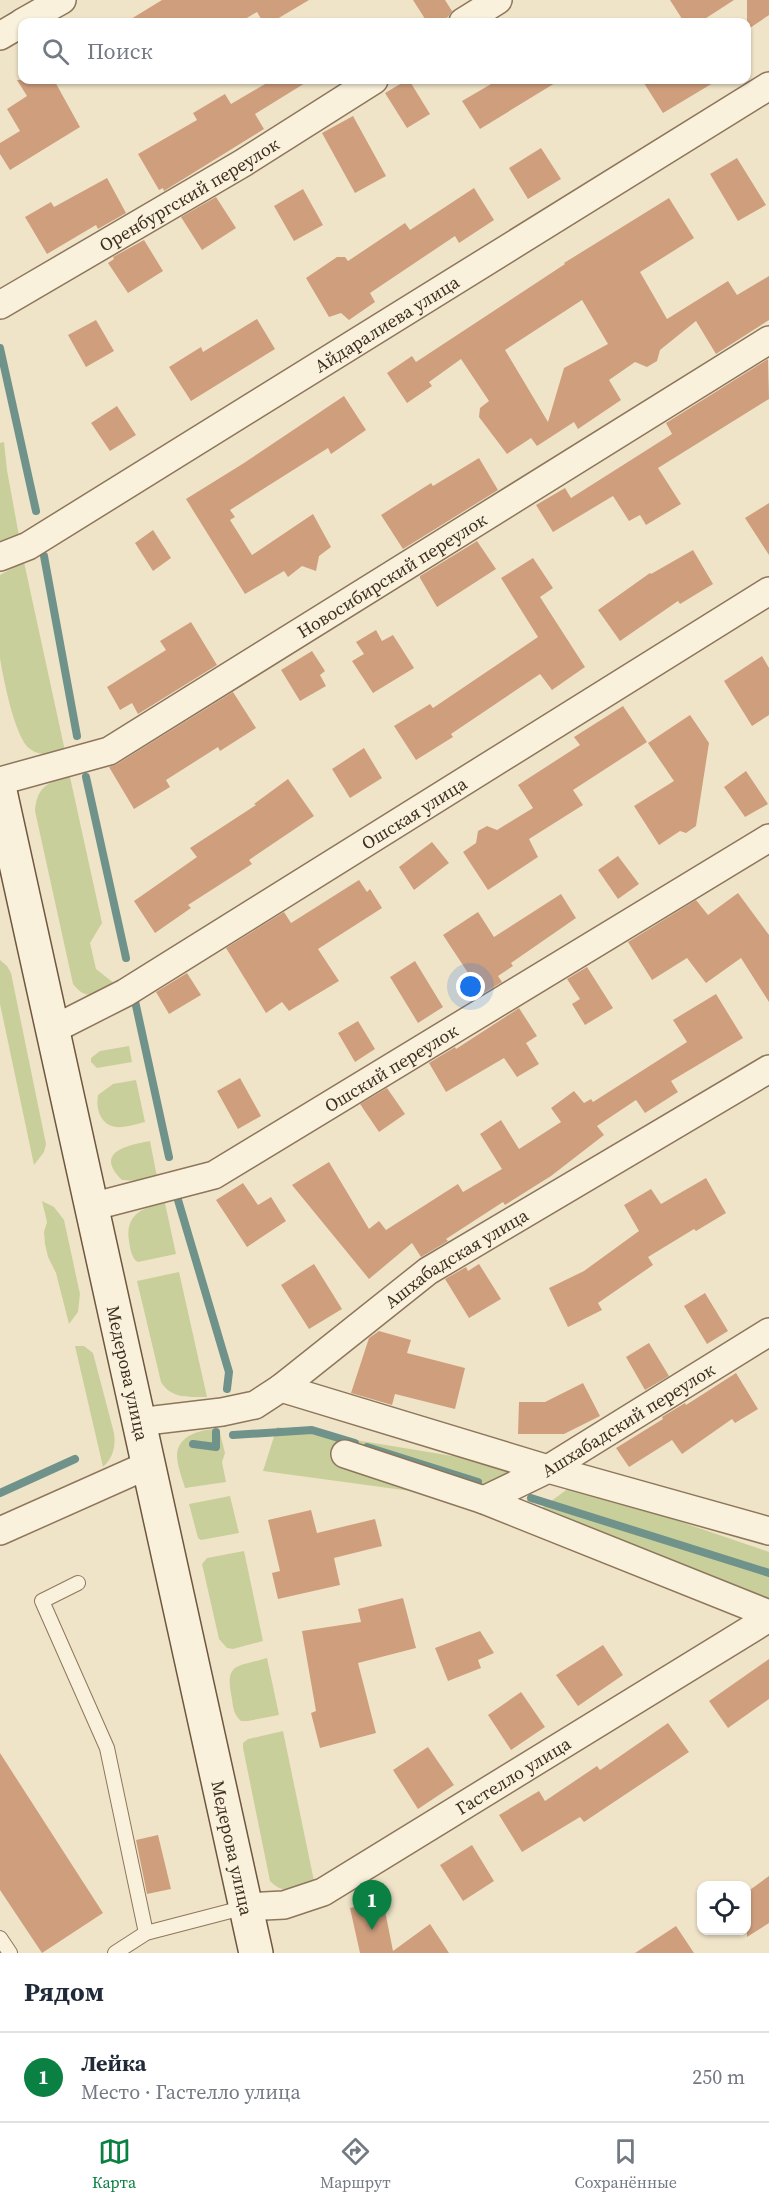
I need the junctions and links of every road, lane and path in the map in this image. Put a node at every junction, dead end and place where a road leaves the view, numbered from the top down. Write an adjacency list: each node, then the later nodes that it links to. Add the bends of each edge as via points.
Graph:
1 (62, 0): 3 (street)
2 (498, 0): 4 (street)
3 (31, 18)
4 (469, 18)
5 (18, 26): 6 (street)
6 (0, 36)
7 (368, 84): 9 (street, Оренбургский переулок, via 243,163)
8 (769, 86): 11 (street, Айдаралиева улица, via 28,546)
9 (0, 305)
10 (769, 340): 13 (street, Новосибирский переулок, via 109,751)
11 (0, 557)
12 (769, 591): 16 (street, Ошская улица, via 125,993)
13 (0, 781)
14 (0, 791): 16 (main road, Медерова улица)
15 (769, 838): 18 (street, Ошский переулок, via 214,1175)
16 (54, 1029): 18 (main road, Медерова улица)
17 (769, 1070): 20 (street, Ашхабадская улица, via 428,1271)
18 (91, 1206): 21 (main road, Медерова улица)
19 (769, 1332): 24 (street, Ашхабадский переулок)
20 (281, 1388): 21 (street, Ашхабадская улица, via 255,1405); 24 (street)
21 (138, 1422): 23 (main road, Медерова улица)
22 (345, 1454): 25 (street, Гастелло улица)
23 (148, 1465): 26 (street); 30 (main road, Медерова улица)
24 (548, 1469): 25 (street, Ашхабадский переулок); 27 (street)
25 (484, 1500): 29 (street, Гастелло улица)
26 (0, 1531)
27 (769, 1531)
28 (78, 1583): 31 (lane, via 42,1601 106,1748)
29 (769, 1616): 30 (street, Гастелло улица, via 323,1892 284,1905)
30 (246, 1907): 31 (lane); 35 (main road, Медерова улица)
31 (146, 1933): 34 (lane)
32 (0, 1938): 33 (lane)
33 (10, 1953)
34 (115, 1953)
35 (256, 1953)

